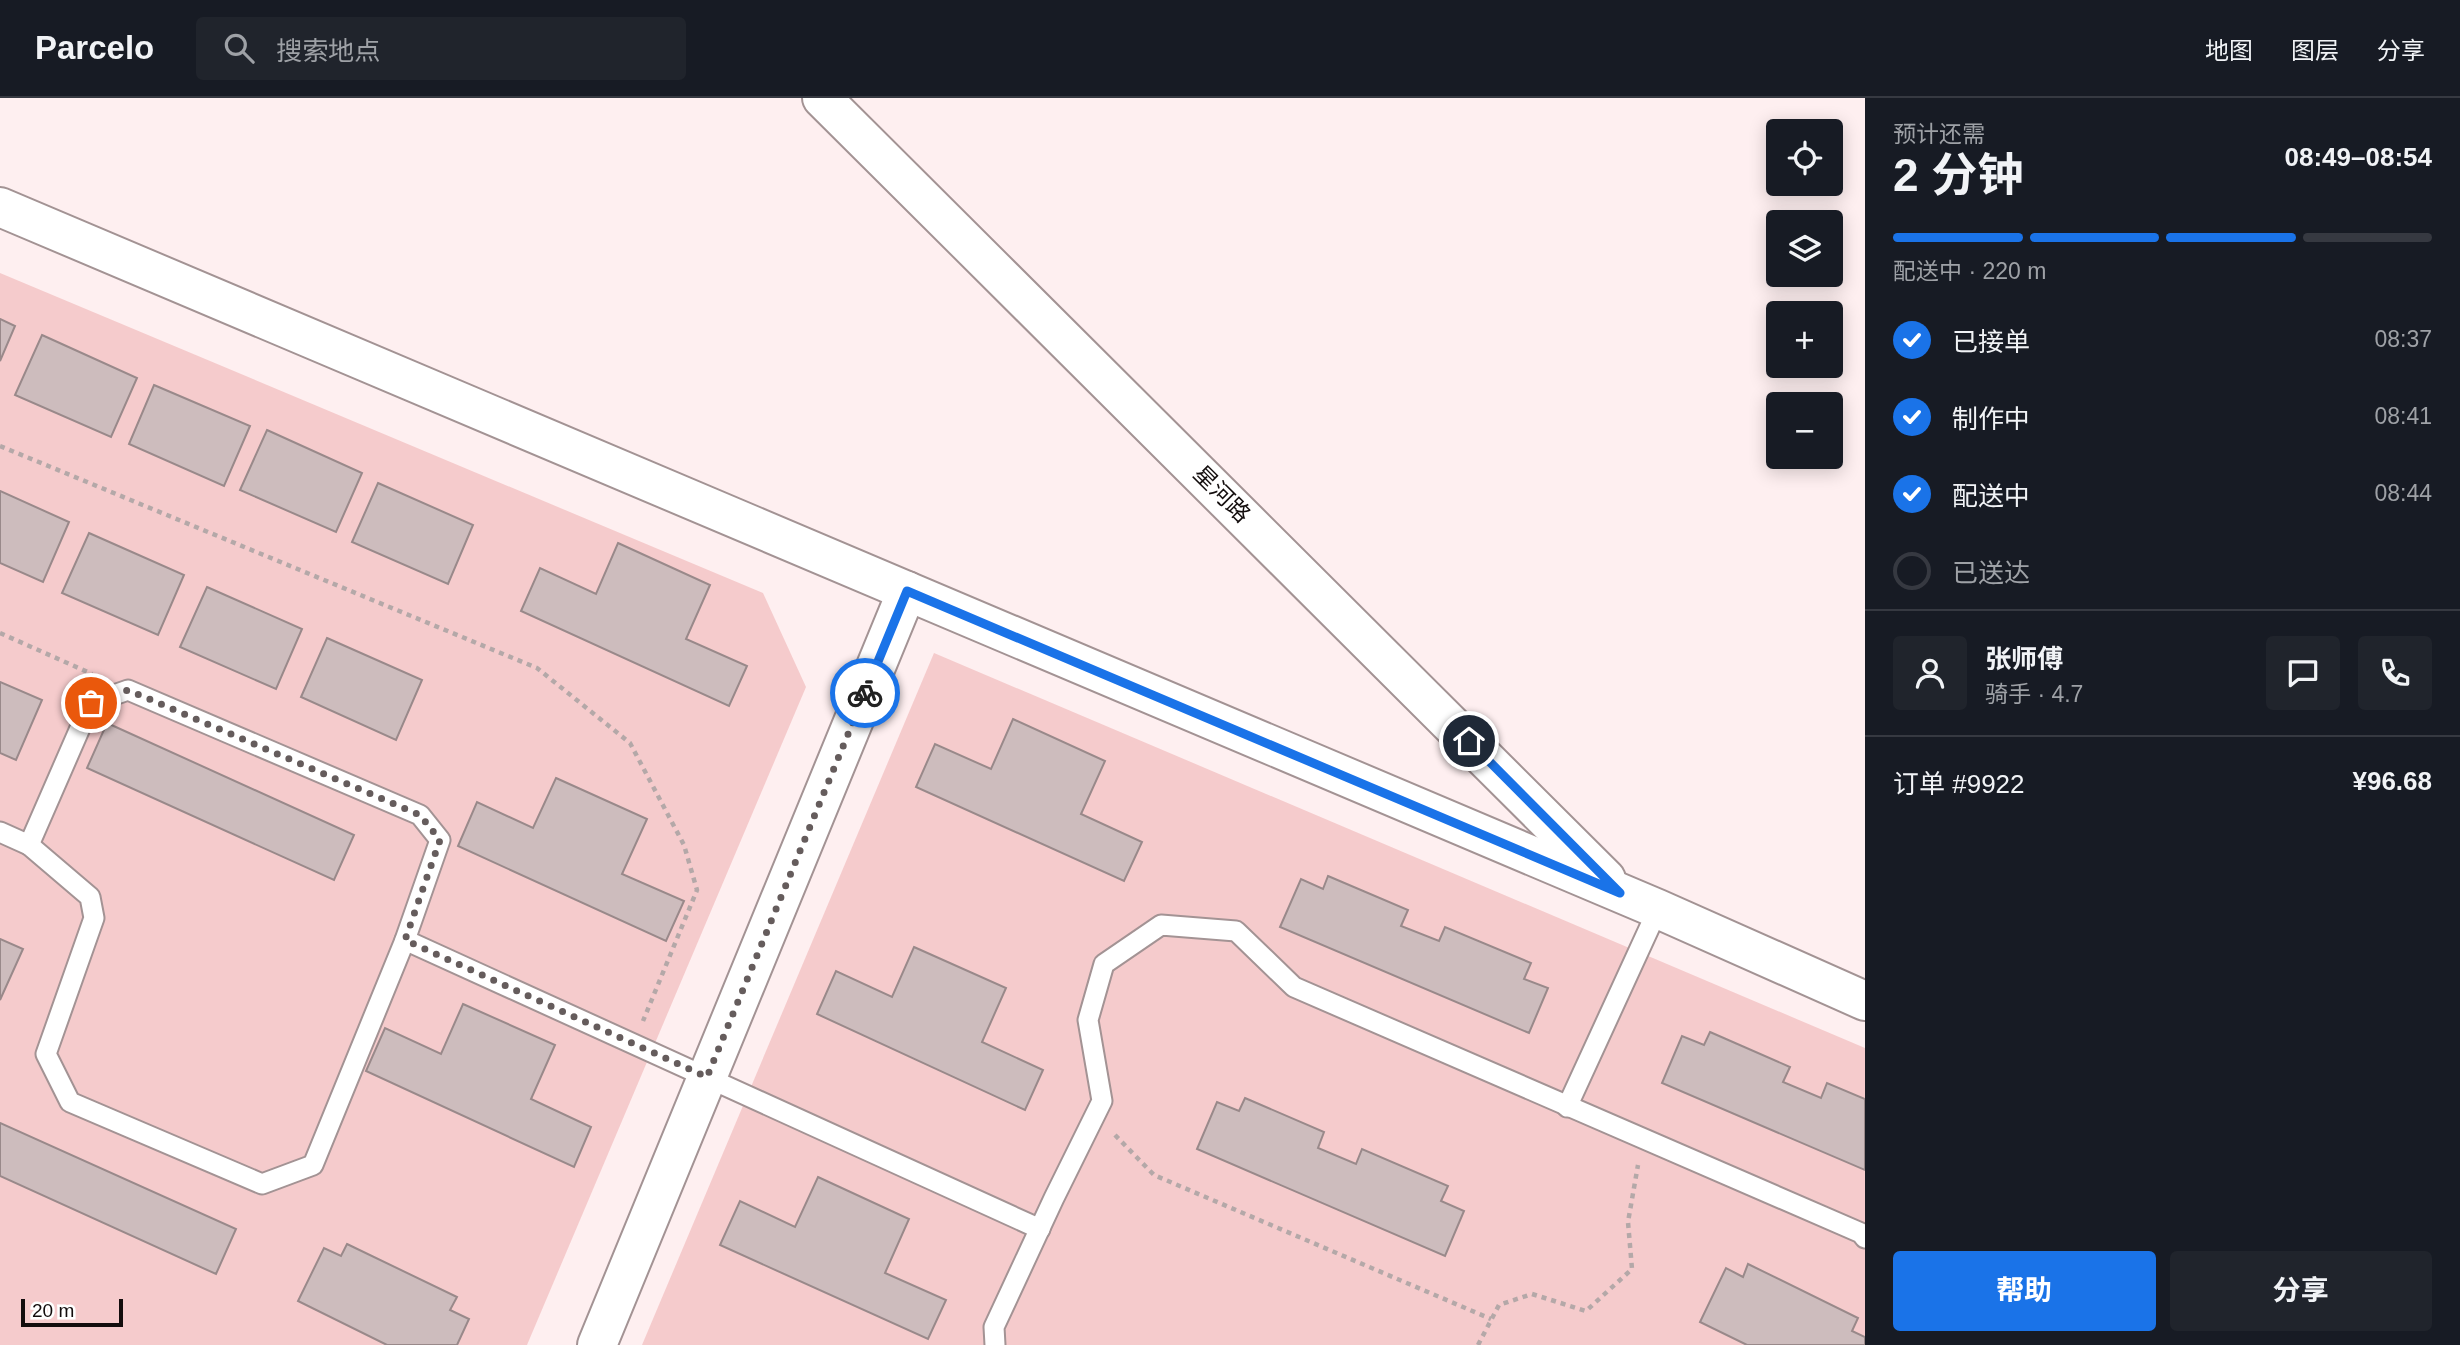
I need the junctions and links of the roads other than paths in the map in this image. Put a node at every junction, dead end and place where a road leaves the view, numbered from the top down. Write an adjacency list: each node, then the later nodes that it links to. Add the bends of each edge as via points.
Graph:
1 (822, 98): 6 (street, 星河路)
2 (0, 207): 3 (street)
3 (907, 591): 6 (street); 10 (street)
4 (0, 832): 5 (lane)
5 (29, 845): 8 (lane, via 91,703 128,690 420,815 440,840); 8 (lane, via 90,897 94,918 46,1055 70,1102 262,1184 313,1165)
6 (1620, 893): 7 (street)
7 (1658, 909): 9 (street); 11 (lane)
8 (405, 940): 10 (lane)
9 (1865, 1001)
10 (707, 1077): 12 (lane); 14 (street)
11 (1567, 1107): 12 (lane, via 1294,987 1236,931 1161,925 1104,964 1088,1020 1102,1101); 13 (lane)
12 (1040, 1229): 15 (lane, via 994,1327)
13 (1865, 1238)
14 (597, 1345)
15 (995, 1345)

